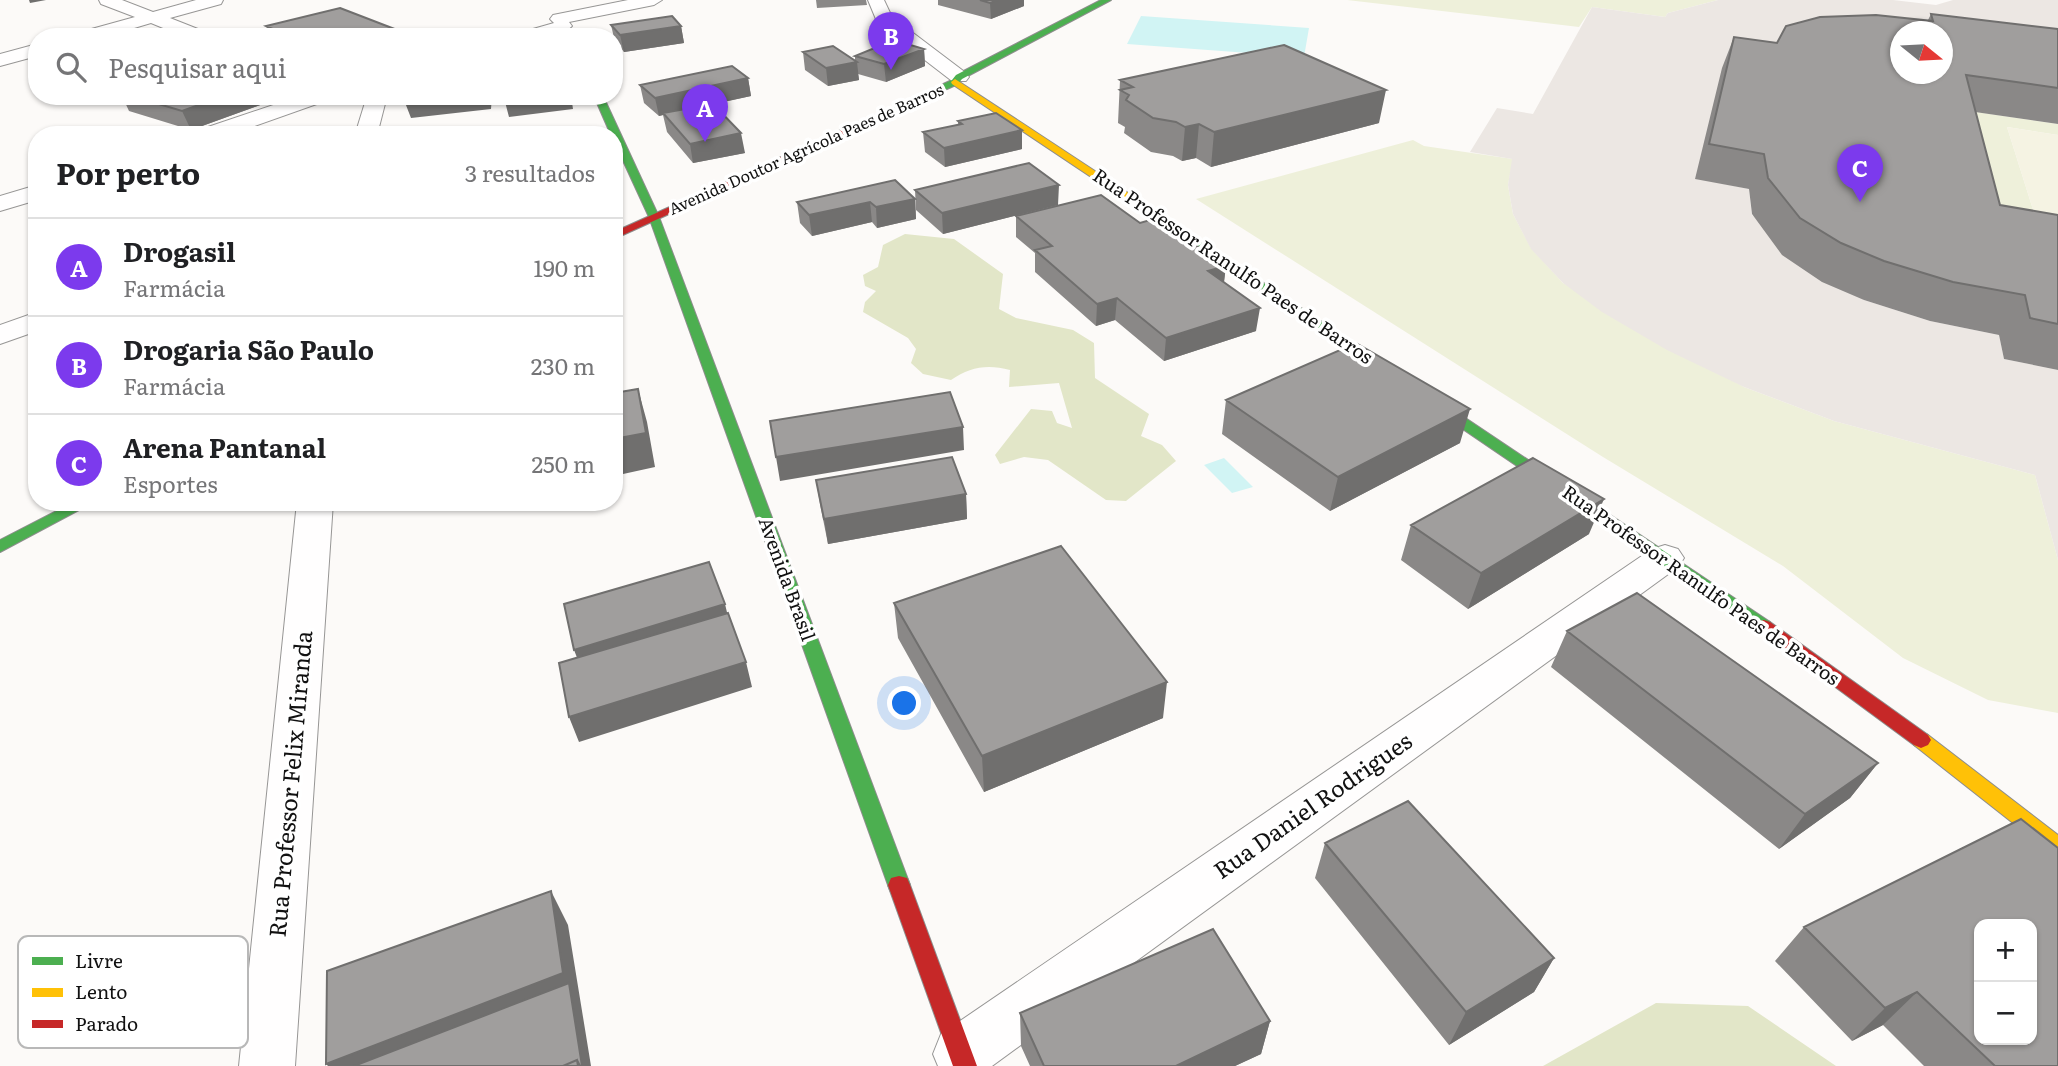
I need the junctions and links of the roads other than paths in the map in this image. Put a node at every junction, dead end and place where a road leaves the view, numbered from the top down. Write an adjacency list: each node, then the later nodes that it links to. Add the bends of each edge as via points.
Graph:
1 (107, 0): 7 (street)
2 (215, 0): 7 (street)
3 (554, 0): 8 (street)
4 (654, 0): 8 (street)
5 (876, 0): 13 (street, via 884,20)
6 (1107, 0): 13 (street, Avenida Doutor Agrícola Paes de Barros)
7 (153, 18): 9 (street); 10 (street)
8 (564, 27)
9 (116, 28)
10 (179, 28)
11 (28, 52): 12 (street)
12 (0, 60)
13 (957, 80): 23 (street, Avenida Doutor Agrícola Paes de Barros); 30 (street, Rua Professor Ranulfo Paes de Barros)
14 (294, 105): 17 (street)
15 (374, 105): 18 (street)
16 (602, 105): 19 (street, Avenida Brasil)
17 (233, 126)
18 (369, 126)
19 (612, 126)
20 (623, 150): 23 (street, Avenida Brasil)
21 (28, 195): 22 (street)
22 (0, 204)
23 (654, 217): 24 (street, Avenida Doutor Agrícola Paes de Barros); 32 (street, Avenida Brasil)
24 (623, 232)
25 (28, 324): 26 (street)
26 (0, 335)
27 (70, 511): 29 (street)
28 (314, 511): 33 (street, Rua Professor Felix Miranda)
29 (0, 547)
30 (1664, 558): 31 (street, Rua Professor Ranulfo Paes de Barros, via 1809,658); 32 (street, Rua Daniel Rodrigues)
31 (2058, 847)
32 (963, 1060)
33 (267, 1066)

